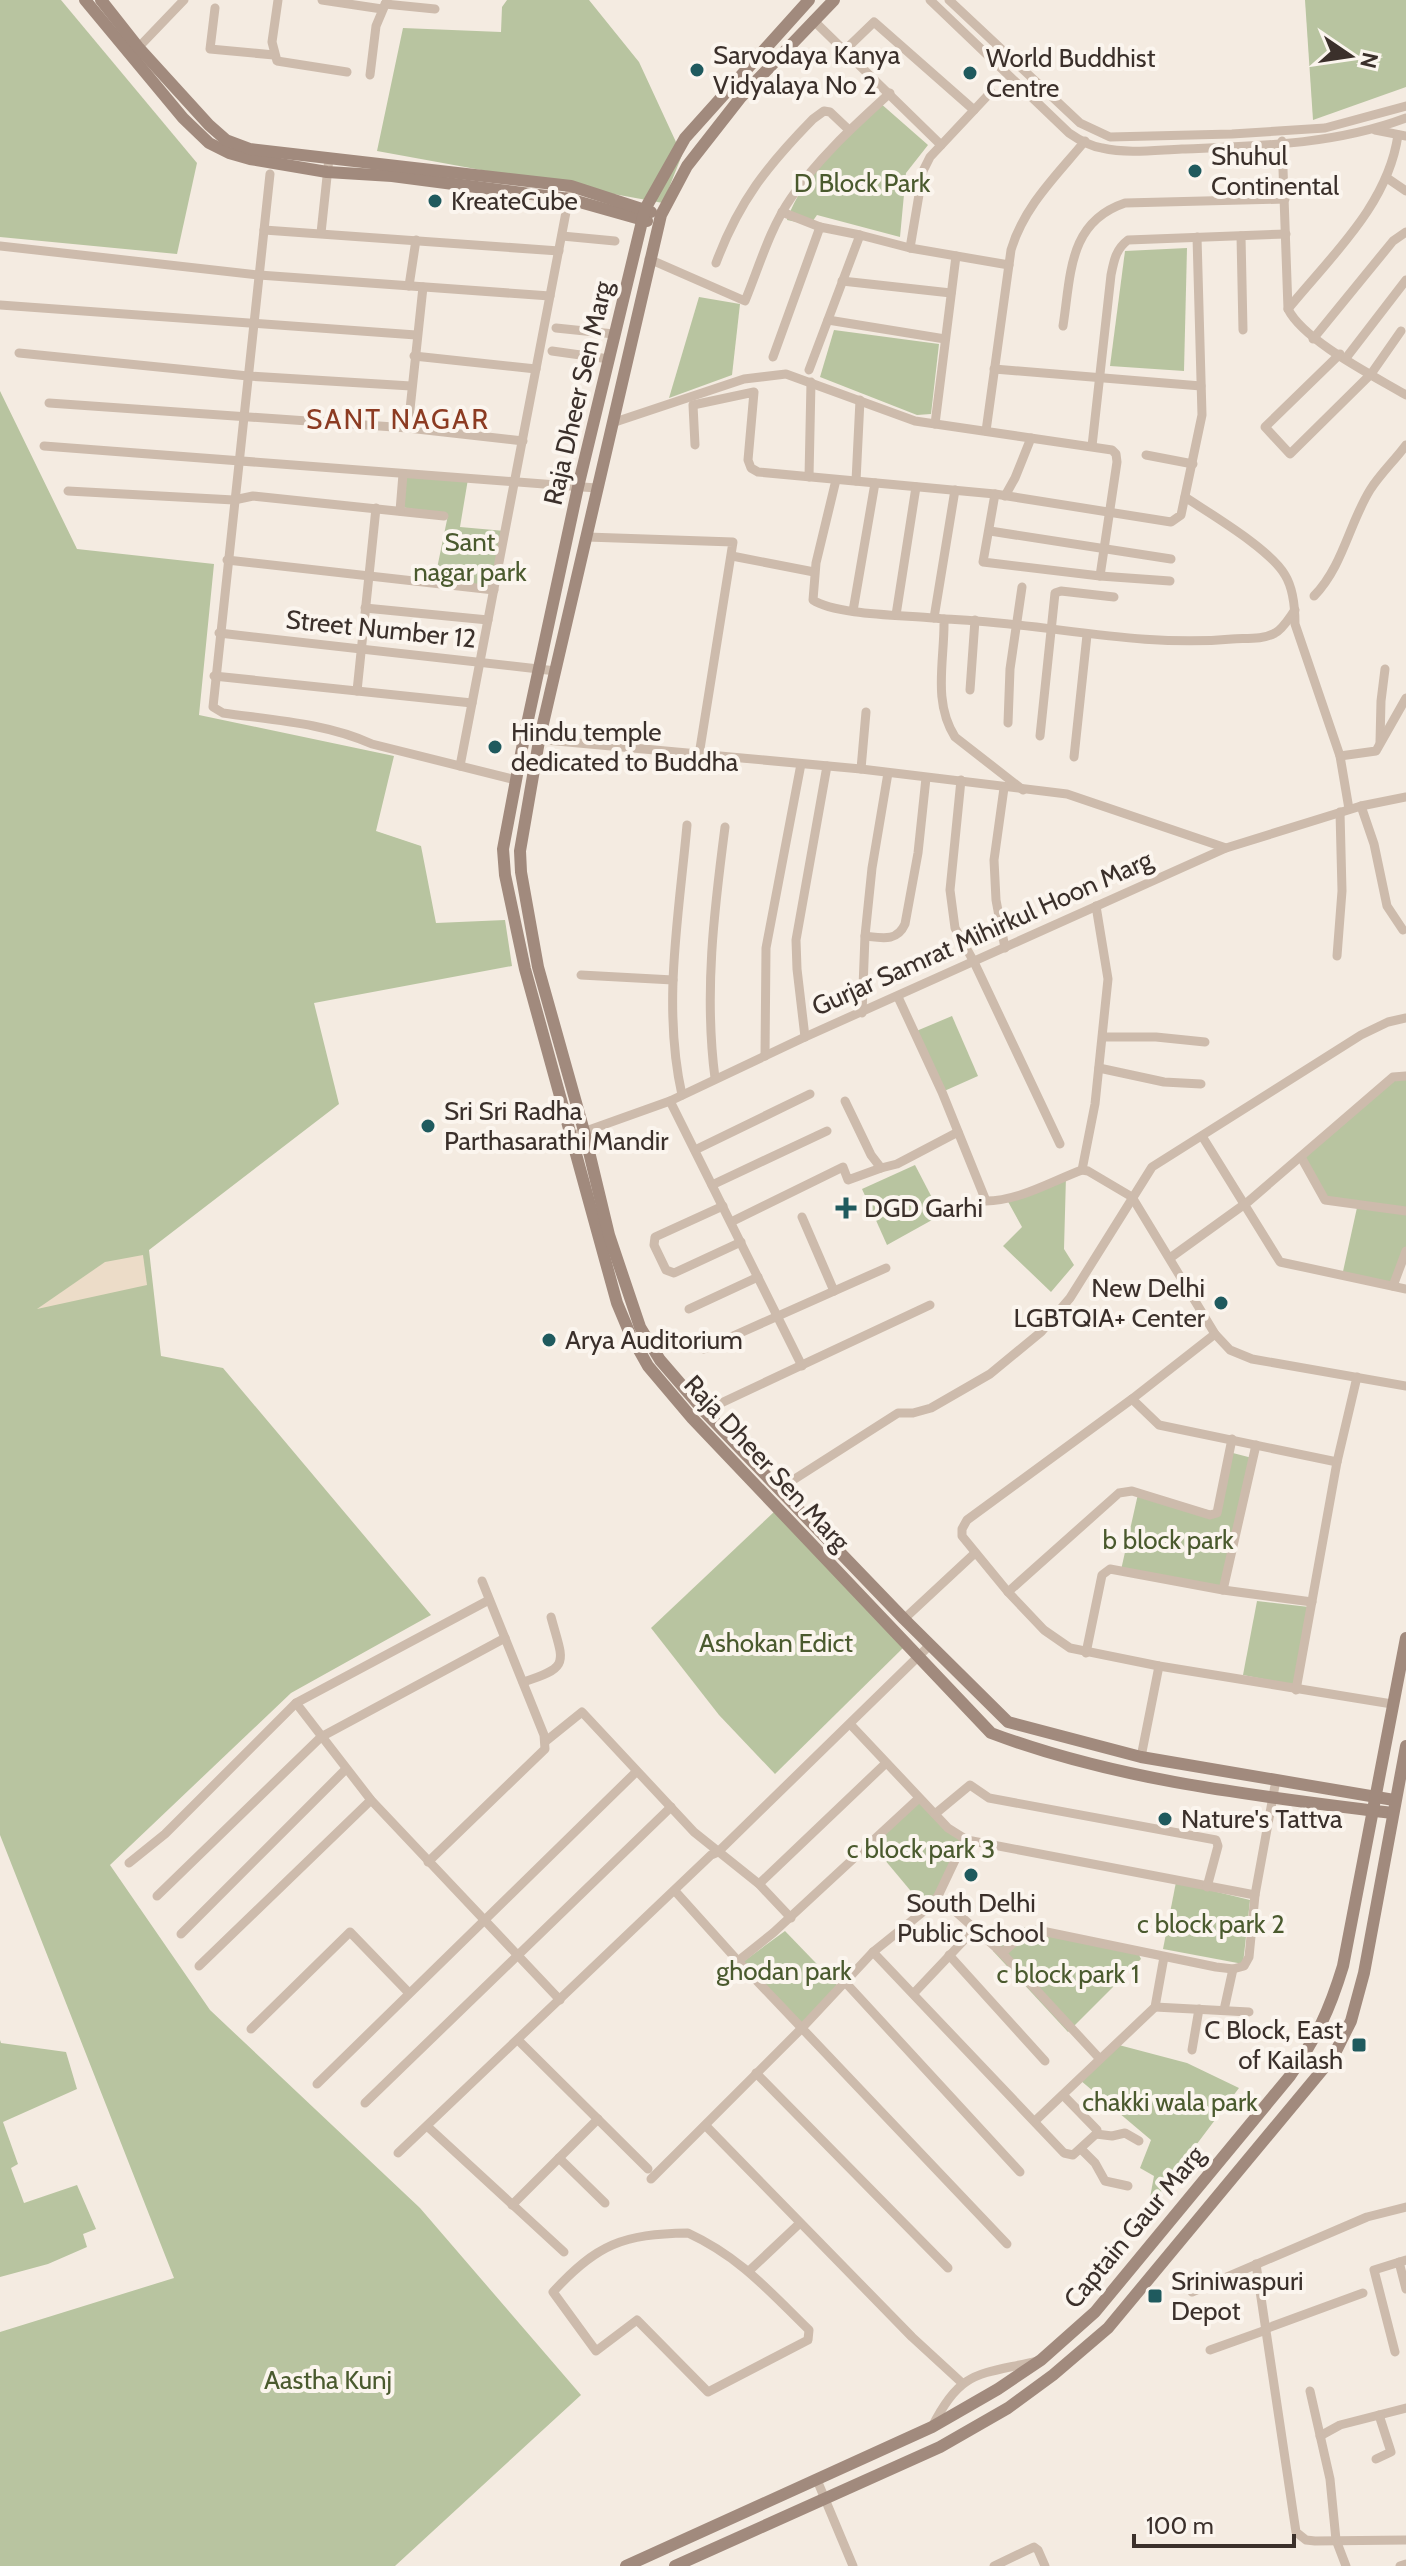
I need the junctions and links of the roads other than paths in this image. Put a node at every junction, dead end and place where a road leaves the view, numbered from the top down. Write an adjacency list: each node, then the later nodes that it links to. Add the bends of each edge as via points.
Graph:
1 (85, 0): 15 (street)
2 (101, 0): 15 (street)
3 (278, 0): 16 (street)
4 (322, 0): 10 (street)
5 (809, 0): 40 (street, Raja Dheer Sen Marg, via 685,138)
6 (834, 0): 13 (street, Raja Dheer Sen Marg)
7 (930, 0): 20 (street)
8 (949, 0): 17 (street)
9 (179, 2): 15 (street)
10 (385, 4): 12 (street); 19 (street, via 376,26)
11 (215, 8): 16 (street, via 210,49)
12 (435, 9)
13 (813, 20): 14 (street); 45 (street, Raja Dheer Sen Marg, via 741,97 687,166)
14 (845, 50): 22 (street); 24 (street, via 874,22)
15 (134, 52): 34 (street, via 226,140 250,149); 35 (street, via 183,118 216,148)
16 (274, 55): 18 (street, via 277,61)
17 (1016, 65): 20 (street); 27 (street)
18 (347, 72)
19 (370, 75)
20 (1007, 76): 31 (street)
21 (991, 92): 24 (street)
22 (890, 93): 26 (street); 33 (street)
23 (1406, 106): 29 (street, via 1349,124)
24 (974, 110): 33 (street)
25 (1406, 118): 28 (street)
26 (849, 130): 43 (street); 63 (street, via 830,112 813,119 752,187)
27 (1093, 130): 29 (street, via 1127,138); 31 (street)
28 (1375, 130): 30 (street); 32 (street)
29 (1282, 132): 32 (street)
30 (1402, 136): 37 (street)
31 (1083, 143): 32 (street, via 1122,150); 64 (street, via 1024,217)
32 (1283, 144): 41 (street)
33 (941, 145): 59 (street, via 923,171)
34 (329, 158): 35 (street); 39 (street)
35 (327, 172): 39 (street); 49 (street)
36 (270, 174): 47 (street)
37 (1387, 178): 38 (street); 73 (street, via 1371,207)
38 (1406, 191)
39 (570, 193): 42 (street); 53 (street)
40 (654, 194): 42 (street); 44 (street, Raja Dheer Sen Marg)
41 (1285, 199): 51 (street); 76 (street, via 1125,203 1111,208 1086,228 1076,246)
42 (626, 209): 44 (street); 50 (street)
43 (782, 212): 46 (street); 62 (street, via 745,301)
44 (644, 214): 45 (street); 50 (street, Raja Dheer Sen Marg)
45 (660, 220): 62 (street, Raja Dheer Sen Marg)
46 (820, 227): 52 (street); 88 (street)
47 (264, 230): 49 (street); 65 (street)
48 (1406, 232): 83 (street)
49 (321, 233): 56 (street)
50 (639, 233): 80 (street, Raja Dheer Sen Marg)
51 (1286, 234): 54 (street); 73 (street)
52 (860, 235): 59 (street); 67 (street)
53 (562, 236): 57 (street); 60 (street)
54 (1241, 236): 55 (street); 78 (street)
55 (1197, 237): 95 (street, via 1128,240 1120,246 1111,275); 98 (street)
56 (416, 240): 60 (street); 68 (street)
57 (615, 241)
58 (0, 246): 65 (street)
59 (910, 248): 61 (street)
60 (559, 251): 71 (street)
61 (956, 256): 64 (street); 70 (street)
62 (649, 259): 103 (street, Raja Dheer Sen Marg)
63 (716, 263)
64 (1009, 265): 91 (street)
65 (259, 275): 68 (street); 75 (street)
66 (1406, 280): 87 (street)
67 (842, 281): 70 (street); 74 (street)
68 (409, 286): 69 (street)
69 (423, 287): 71 (street); 81 (street)
70 (951, 293): 82 (street)
71 (550, 296): 90 (street)
72 (0, 305): 75 (street)
73 (1288, 309): 83 (street)
74 (828, 320): 82 (street); 92 (street)
75 (254, 322): 81 (street); 94 (street)
76 (1063, 326)
77 (556, 328): 80 (street)
78 (1243, 330)
79 (1401, 331): 93 (street)
80 (614, 334): 89 (street, Raja Dheer Sen Marg)
81 (416, 335): 86 (street)
82 (945, 339): 104 (street)
83 (1313, 339): 87 (street)
84 (552, 351): 89 (street)
85 (19, 353): 94 (street)
86 (414, 356): 90 (street); 97 (street)
87 (1343, 356): 93 (street); 93 (street, via 1265,427 1290,454)
88 (773, 357)
89 (609, 359): 122 (street, Raja Dheer Sen Marg)
90 (536, 369): 108 (street)
91 (994, 369): 95 (street); 106 (street)
92 (809, 370)
93 (1371, 374): 99 (street)
94 (248, 376): 97 (street); 102 (street)
95 (1100, 377): 98 (street); 112 (street)
96 (811, 382): 100 (street); 103 (street, via 786,374 744,379); 117 (street)
97 (411, 386): 105 (street)
98 (1201, 386): 115 (street)
99 (1406, 395)
100 (860, 400): 104 (street); 119 (street)
101 (49, 403): 102 (street)
102 (243, 417): 105 (street); 114 (street)
103 (612, 423): 124 (street, Raja Dheer Sen Marg)
104 (935, 424): 106 (street)
105 (408, 428): 108 (street)
106 (986, 431): 107 (street)
107 (1031, 438): 112 (street); 127 (street, via 1015,478)
108 (523, 441): 120 (street)
109 (695, 445): 117 (street, via 693,405 754,392 751,468)
110 (1406, 445): 146 (street, via 1371,488 1329,577)
111 (44, 446): 114 (street)
112 (1092, 446): 132 (street, via 1116,454)
113 (1146, 455): 115 (street)
114 (238, 461): 116 (street); 129 (street)
115 (1193, 464): 128 (street)
116 (403, 474): 120 (street); 131 (street)
117 (809, 477): 118 (street)
118 (836, 480): 119 (street); 140 (street)
119 (856, 481): 121 (street)
120 (515, 482): 122 (street); 145 (street)
121 (875, 483): 123 (street); 150 (street)
122 (578, 487): 124 (street); 161 (street, Raja Dheer Sen Marg)
123 (916, 487): 125 (street); 151 (street)
124 (596, 488): 135 (street, Raja Dheer Sen Marg)
125 (955, 490): 127 (street); 152 (street)
126 (68, 491): 129 (street)
127 (1000, 495): 132 (street); 134 (street)
128 (1185, 497): 132 (street, via 1181,515 1171,522); 149 (street, via 1275,562 1287,577)
129 (234, 500): 130 (street, via 253,496); 139 (street)
130 (376, 508): 131 (street); 141 (street)
131 (400, 511): 133 (street)
132 (1108, 511): 136 (street)
133 (444, 516)
134 (990, 531): 136 (street); 142 (street, via 983,562)
135 (587, 537): 137 (street, via 729,540); 163 (street, Raja Dheer Sen Marg)
136 (1104, 547): 138 (street); 142 (street)
137 (732, 556): 140 (street); 175 (street)
138 (1171, 559)
139 (227, 560): 141 (street); 157 (street)
140 (814, 572): 150 (street, via 813,600)
141 (368, 576): 145 (street); 148 (street)
142 (1100, 576): 143 (street)
143 (1170, 581)
144 (1022, 587): 155 (street)
145 (494, 590): 153 (street)
146 (1314, 596)
147 (1114, 597): 156 (street, via 1055,593)
148 (365, 608): 153 (street); 159 (street)
149 (1295, 610): 158 (street, via 1280,629 1265,636 1182,642); 176 (street, via 1295,624)
150 (853, 611): 151 (street)
151 (896, 615): 152 (street)
152 (939, 618): 154 (street); 187 (street, via 941,700 947,725)
153 (488, 620): 160 (street)
154 (975, 620): 155 (street); 165 (street)
155 (1016, 623): 156 (street); 170 (street)
156 (1052, 628): 158 (street); 171 (street)
157 (219, 633): 159 (street, Street Number 12); 164 (street)
158 (1087, 635): 177 (street)
159 (361, 649): 160 (street, Street Number 12); 166 (street)
160 (480, 663): 161 (street, Street Number 12); 168 (street)
161 (538, 669): 163 (street, Street Number 12); 172 (street, Raja Dheer Sen Marg)
162 (1385, 669): 174 (street)
163 (556, 671): 173 (street, Raja Dheer Sen Marg)
164 (214, 676): 166 (street); 179 (street, via 213,707 223,713 355,736)
165 (970, 690)
166 (357, 691): 168 (street)
167 (1406, 698): 174 (street)
168 (472, 703): 179 (street)
169 (866, 712): 181 (street)
170 (1008, 723)
171 (1040, 736)
172 (524, 738): 173 (street); 184 (street, Raja Dheer Sen Marg)
173 (539, 741): 175 (street); 219 (street, Raja Dheer Sen Marg, via 521,872)
174 (1380, 746): 176 (street)
175 (699, 755): 178 (street)
176 (1340, 756): 190 (street)
177 (1074, 757)
178 (801, 764): 180 (street); 208 (street, via 766,948)
179 (460, 766): 184 (street)
180 (827, 766): 181 (street); 205 (street, via 796,940)
181 (861, 769): 182 (street)
182 (888, 773): 183 (street); 196 (street)
183 (926, 778): 185 (street); 196 (street, via 905,924 890,938)
184 (516, 780): 219 (street, Raja Dheer Sen Marg, via 503,849 505,875 525,969)
185 (961, 780): 186 (street); 199 (street, via 950,890 955,928)
186 (1004, 788): 187 (street); 197 (street, via 994,860)
187 (1023, 790): 193 (street, via 1067,794)
188 (1406, 797): 189 (street, Gurjar Samrat Mihirkul Hoon Marg)
189 (1361, 806): 190 (street, Gurjar Samrat Mihirkul Hoon Marg); 195 (street, via 1387,906)
190 (1344, 811): 193 (street, Gurjar Samrat Mihirkul Hoon Marg); 198 (street)
191 (687, 825): 201 (street)
192 (725, 827): 211 (street, via 710,978)
193 (1226, 848): 194 (street, Gurjar Samrat Mihirkul Hoon Marg)
194 (1096, 906): 197 (street, Gurjar Samrat Mihirkul Hoon Marg); 206 (street, via 1108,967)
195 (1403, 930)
196 (865, 936): 203 (street)
197 (1005, 948): 199 (street, Gurjar Samrat Mihirkul Hoon Marg)
198 (1337, 956)
199 (974, 962): 202 (street, Gurjar Samrat Mihirkul Hoon Marg); 221 (street)
200 (581, 975): 201 (street)
201 (673, 980): 214 (street, via 673,1047)
202 (898, 997): 203 (street, Gurjar Samrat Mihirkul Hoon Marg); 218 (street)
203 (862, 1013): 205 (street, Gurjar Samrat Mihirkul Hoon Marg)
204 (1406, 1018): 220 (street, via 1361,1035)
205 (805, 1037): 208 (street, Gurjar Samrat Mihirkul Hoon Marg)
206 (1103, 1037): 207 (street); 209 (street)
207 (1205, 1042)
208 (765, 1056): 211 (street, Gurjar Samrat Mihirkul Hoon Marg)
209 (1099, 1068): 212 (street); 225 (street)
210 (1406, 1076): 223 (street, via 1393,1077)
211 (715, 1078): 214 (street, Gurjar Samrat Mihirkul Hoon Marg)
212 (1201, 1084)
213 (810, 1094): 222 (street)
214 (682, 1095): 215 (street, Gurjar Samrat Mihirkul Hoon Marg)
215 (670, 1101): 219 (street, Gurjar Samrat Mihirkul Hoon Marg); 222 (street)
216 (845, 1101): 224 (street)
217 (827, 1131): 226 (street)
218 (958, 1132): 224 (street); 225 (street, via 986,1201 1037,1189)
219 (578, 1134): 250 (street, Raja Dheer Sen Marg, via 640,1327 660,1360); 251 (street, Raja Dheer Sen Marg, via 617,1303 648,1366)
220 (1202, 1136): 227 (street, via 1152,1167); 228 (street)
221 (1060, 1144)
222 (695, 1150): 226 (street)
223 (1301, 1157): 228 (street); 230 (street, via 1325,1200)
224 (881, 1168): 232 (street, via 848,1180 843,1167)
225 (1082, 1170): 227 (street)
226 (712, 1185): 229 (street)
227 (1132, 1197): 235 (street); 255 (street, via 1070,1298 1017,1354 931,1408 898,1413)
228 (1244, 1204): 235 (street); 238 (street, via 1280,1262)
229 (723, 1206): 232 (street); 233 (street, via 655,1237 666,1270 674,1273)
230 (1406, 1211)
231 (802, 1217): 240 (street)
232 (731, 1222): 233 (street)
233 (741, 1242): 237 (street)
234 (1406, 1251): 238 (street)
235 (1170, 1258): 244 (street)
236 (886, 1268): 240 (street)
237 (758, 1277): 242 (street); 243 (street)
238 (1393, 1286): 239 (street)
239 (1406, 1289)
240 (834, 1291): 243 (street)
241 (930, 1305): 246 (street)
242 (689, 1309)
243 (778, 1317): 245 (street); 246 (street)
244 (1215, 1334): 247 (street, via 1241,1355); 249 (street)
245 (704, 1349)
246 (802, 1366): 250 (street)
247 (1357, 1377): 248 (street); 254 (street)
248 (1406, 1386)
249 (1132, 1399): 252 (street, via 1159,1425); 256 (street, via 967,1520 962,1536)
250 (704, 1411): 251 (street); 255 (street, Raja Dheer Sen Marg)
251 (692, 1418): 268 (street, Raja Dheer Sen Marg)
252 (1232, 1439): 253 (street); 259 (street, via 1217,1513 1132,1491 1119,1493)
253 (1256, 1445): 254 (street); 258 (street)
254 (1337, 1462): 261 (street)
255 (779, 1489): 263 (street, Raja Dheer Sen Marg)
256 (975, 1553): 259 (street); 263 (street)
257 (482, 1581): 260 (street)
258 (1223, 1590): 261 (street); 267 (street, via 1106,1570)
259 (1008, 1592): 267 (street, via 1060,1643)
260 (489, 1600): 264 (street); 272 (street)
261 (1312, 1602): 271 (street)
262 (551, 1617): 270 (street, via 561,1657 558,1668)
263 (904, 1619): 266 (street, Raja Dheer Sen Marg)
264 (505, 1638): 270 (street); 275 (street)
265 (1406, 1638): 273 (street, Captain Gaur Marg)
266 (930, 1645): 268 (street); 278 (street, Raja Dheer Sen Marg, via 1008,1722)
267 (1086, 1653): 269 (street)
268 (918, 1657): 274 (street); 283 (street, Raja Dheer Sen Marg, via 991,1733 1143,1775)
269 (1159, 1666): 271 (street); 278 (street)
270 (523, 1682): 276 (street)
271 (1296, 1690): 273 (street)
272 (296, 1703): 275 (street); 293 (street)
273 (1392, 1704): 286 (street, Captain Gaur Marg)
274 (850, 1724): 279 (street); 291 (street)
275 (321, 1737): 280 (street); 298 (street)
276 (546, 1741): 281 (street, via 582,1712); 292 (street, via 541,1754)
277 (1406, 1746): 287 (street, Captain Gaur Marg)
278 (1141, 1757): 282 (street, Raja Dheer Sen Marg)
279 (885, 1764): 284 (street); 294 (street)
280 (346, 1769): 285 (street); 302 (street)
281 (636, 1772): 288 (street); 301 (street)
282 (1276, 1780): 283 (street); 286 (street, Raja Dheer Sen Marg)
283 (1272, 1797): 286 (street, Raja Dheer Sen Marg); 297 (street)
284 (919, 1798): 289 (street); 300 (street)
285 (371, 1800): 292 (street); 310 (street)
286 (1372, 1804): 287 (street, Raja Dheer Sen Marg); 357 (street, Captain Gaur Marg, via 1343,1966 1331,2007 1313,2041 1290,2076 1095,2312)
287 (1397, 1804): 366 (street, Captain Gaur Marg, via 1364,1973 1351,2021 1333,2057 1108,2328 1008,2408 940,2447)
288 (671, 1807): 291 (street); 306 (street)
289 (935, 1814): 290 (street); 295 (street, via 970,1785 989,1798 1216,1840)
290 (965, 1839): 295 (street); 299 (street)
291 (718, 1852): 294 (street); 296 (street)
292 (428, 1862): 301 (street)
293 (129, 1863)
294 (759, 1884): 300 (street)
295 (1207, 1887): 297 (street)
296 (675, 1891): 309 (street); 315 (street)
297 (1255, 1895): 311 (street, via 1247,1963)
298 (157, 1896)
299 (938, 1896): 304 (street); 305 (street)
300 (791, 1918): 309 (street)
301 (485, 1919): 306 (street); 313 (street)
302 (181, 1934)
303 (968, 1936): 307 (street)
304 (873, 1952): 312 (street); 314 (street)
305 (1002, 1953): 308 (street, via 1031,1930); 324 (street)
306 (519, 1954): 315 (street); 329 (street)
307 (949, 1955): 314 (street); 325 (street)
308 (1164, 1957): 311 (street); 316 (street)
309 (738, 1961): 320 (street)
310 (199, 1966)
311 (1233, 1969): 318 (street)
312 (845, 1982): 320 (street); 339 (street)
313 (409, 1993): 321 (street, via 350,1932); 327 (street)
314 (914, 1993): 331 (street)
315 (560, 2000): 322 (street)
316 (1155, 2007): 317 (street); 324 (street)
317 (1199, 2009): 318 (street); 323 (street)
318 (1224, 2010): 319 (street)
319 (1249, 2012)
320 (802, 2028): 326 (street); 345 (street)
321 (251, 2029)
322 (518, 2040): 330 (street); 332 (street)
323 (1192, 2050)
324 (1100, 2059): 328 (street)
325 (1045, 2061)
326 (756, 2073): 333 (street); 349 (street)
327 (317, 2084)
328 (1063, 2095): 331 (street); 334 (street, via 1096,2127)
329 (365, 2103)
330 (598, 2119): 333 (street, via 650,2174); 338 (street)
331 (1035, 2121): 336 (street, via 1064,2153 1073,2155)
332 (427, 2126): 337 (street); 342 (street)
333 (706, 2126): 344 (street)
334 (1096, 2134): 335 (street, via 1125,2133); 336 (street)
335 (1139, 2141)
336 (1081, 2149): 340 (street, via 1105,2181)
337 (398, 2153)
338 (559, 2158): 341 (street); 342 (street)
339 (1020, 2172)
340 (1128, 2186)
341 (605, 2203)
342 (512, 2205): 346 (street)
343 (1406, 2207): 348 (street, via 1367,2217)
344 (800, 2223): 350 (street); 358 (street)
345 (1007, 2244)
346 (564, 2252)
347 (1403, 2261): 351 (street); 356 (street, via 1374,2270)
348 (1256, 2264): 352 (street); 354 (street)
349 (948, 2268)
350 (749, 2271): 350 (street, via 719,2247 688,2233 649,2234 610,2245 576,2267 553,2292 596,2351 637,2320 708,2392 808,2340 809,2330)
351 (1406, 2289)
352 (1192, 2292)
353 (1363, 2293): 354 (street)
354 (1265, 2329): 355 (street); 367 (street, via 1296,2532 1306,2540)
355 (1210, 2350)
356 (1395, 2352)
357 (1041, 2360): 358 (street); 362 (street, Captain Gaur Marg)
358 (961, 2382): 362 (street)
359 (1310, 2391): 363 (street)
360 (1406, 2408): 361 (street)
361 (1379, 2415): 363 (street); 364 (street, via 1391,2452)
362 (932, 2427): 365 (street, Captain Gaur Marg)
363 (1320, 2436): 367 (street)
364 (1376, 2459)
365 (817, 2480): 366 (street); 370 (street, Captain Gaur Marg)
366 (823, 2499): 371 (street, Captain Gaur Marg); 372 (street)
367 (1336, 2540): 368 (street); 375 (street)
368 (1406, 2540)
369 (1406, 2564): 376 (street)
370 (626, 2566)
371 (675, 2566)
372 (853, 2566)
373 (994, 2566): 374 (street, via 1034,2547)
374 (1045, 2566)
375 (1346, 2566)
376 (1400, 2566)

